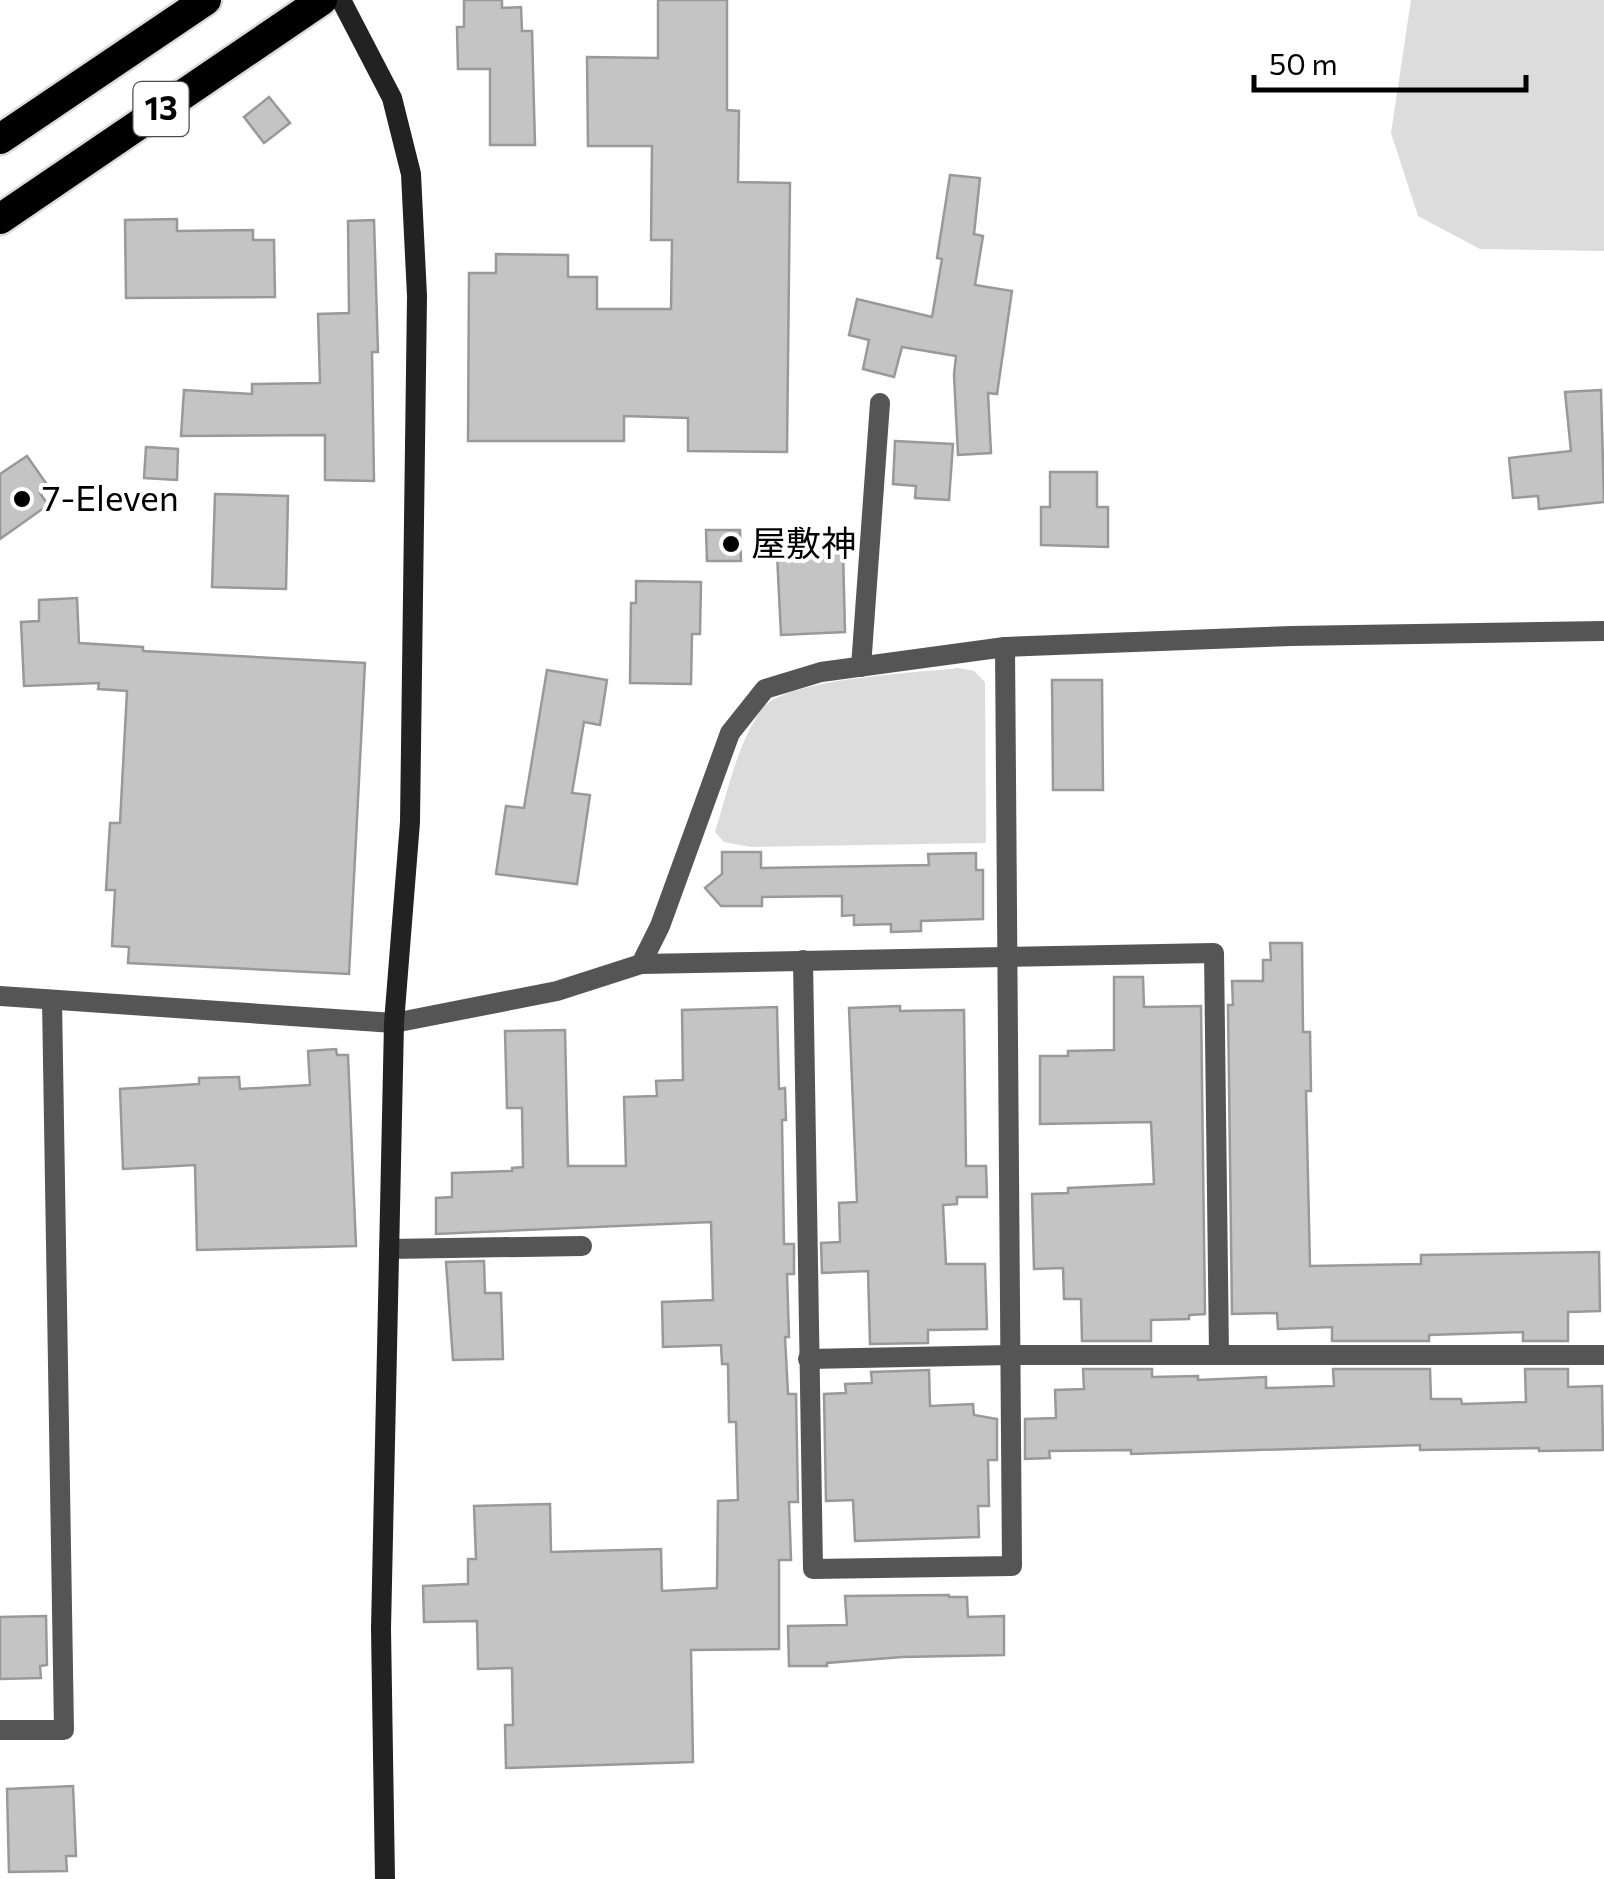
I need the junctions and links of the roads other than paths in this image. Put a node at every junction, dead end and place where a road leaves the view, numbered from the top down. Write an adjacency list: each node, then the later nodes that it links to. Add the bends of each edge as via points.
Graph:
1 (206, 0): 4 (highway, 13)
2 (322, 0): 5 (highway, 13)
3 (341, 0): 15 (street, via 392,98 411,174 416,278 410,822)
4 (0, 139)
5 (0, 219)
6 (880, 404): 9 (street)
7 (1604, 631): 8 (street)
8 (1006, 648): 9 (street); 10 (street)
9 (860, 667): 12 (street, via 765,689 730,733)
10 (1010, 956): 11 (street); 18 (street, via 1214,953); 19 (street)
11 (803, 960): 12 (street); 21 (street)
12 (640, 964): 15 (street, via 557,991)
13 (0, 996): 14 (street)
14 (52, 1000): 15 (street); 22 (street, via 64,1730)
15 (394, 1022): 17 (street)
16 (582, 1246): 17 (street)
17 (389, 1248): 23 (street)
18 (1219, 1354): 19 (street); 20 (street)
19 (1010, 1355): 21 (street); 21 (street, via 1012,1566 813,1570)
20 (1604, 1355)
21 (808, 1360)
22 (0, 1730)
23 (384, 1879)

